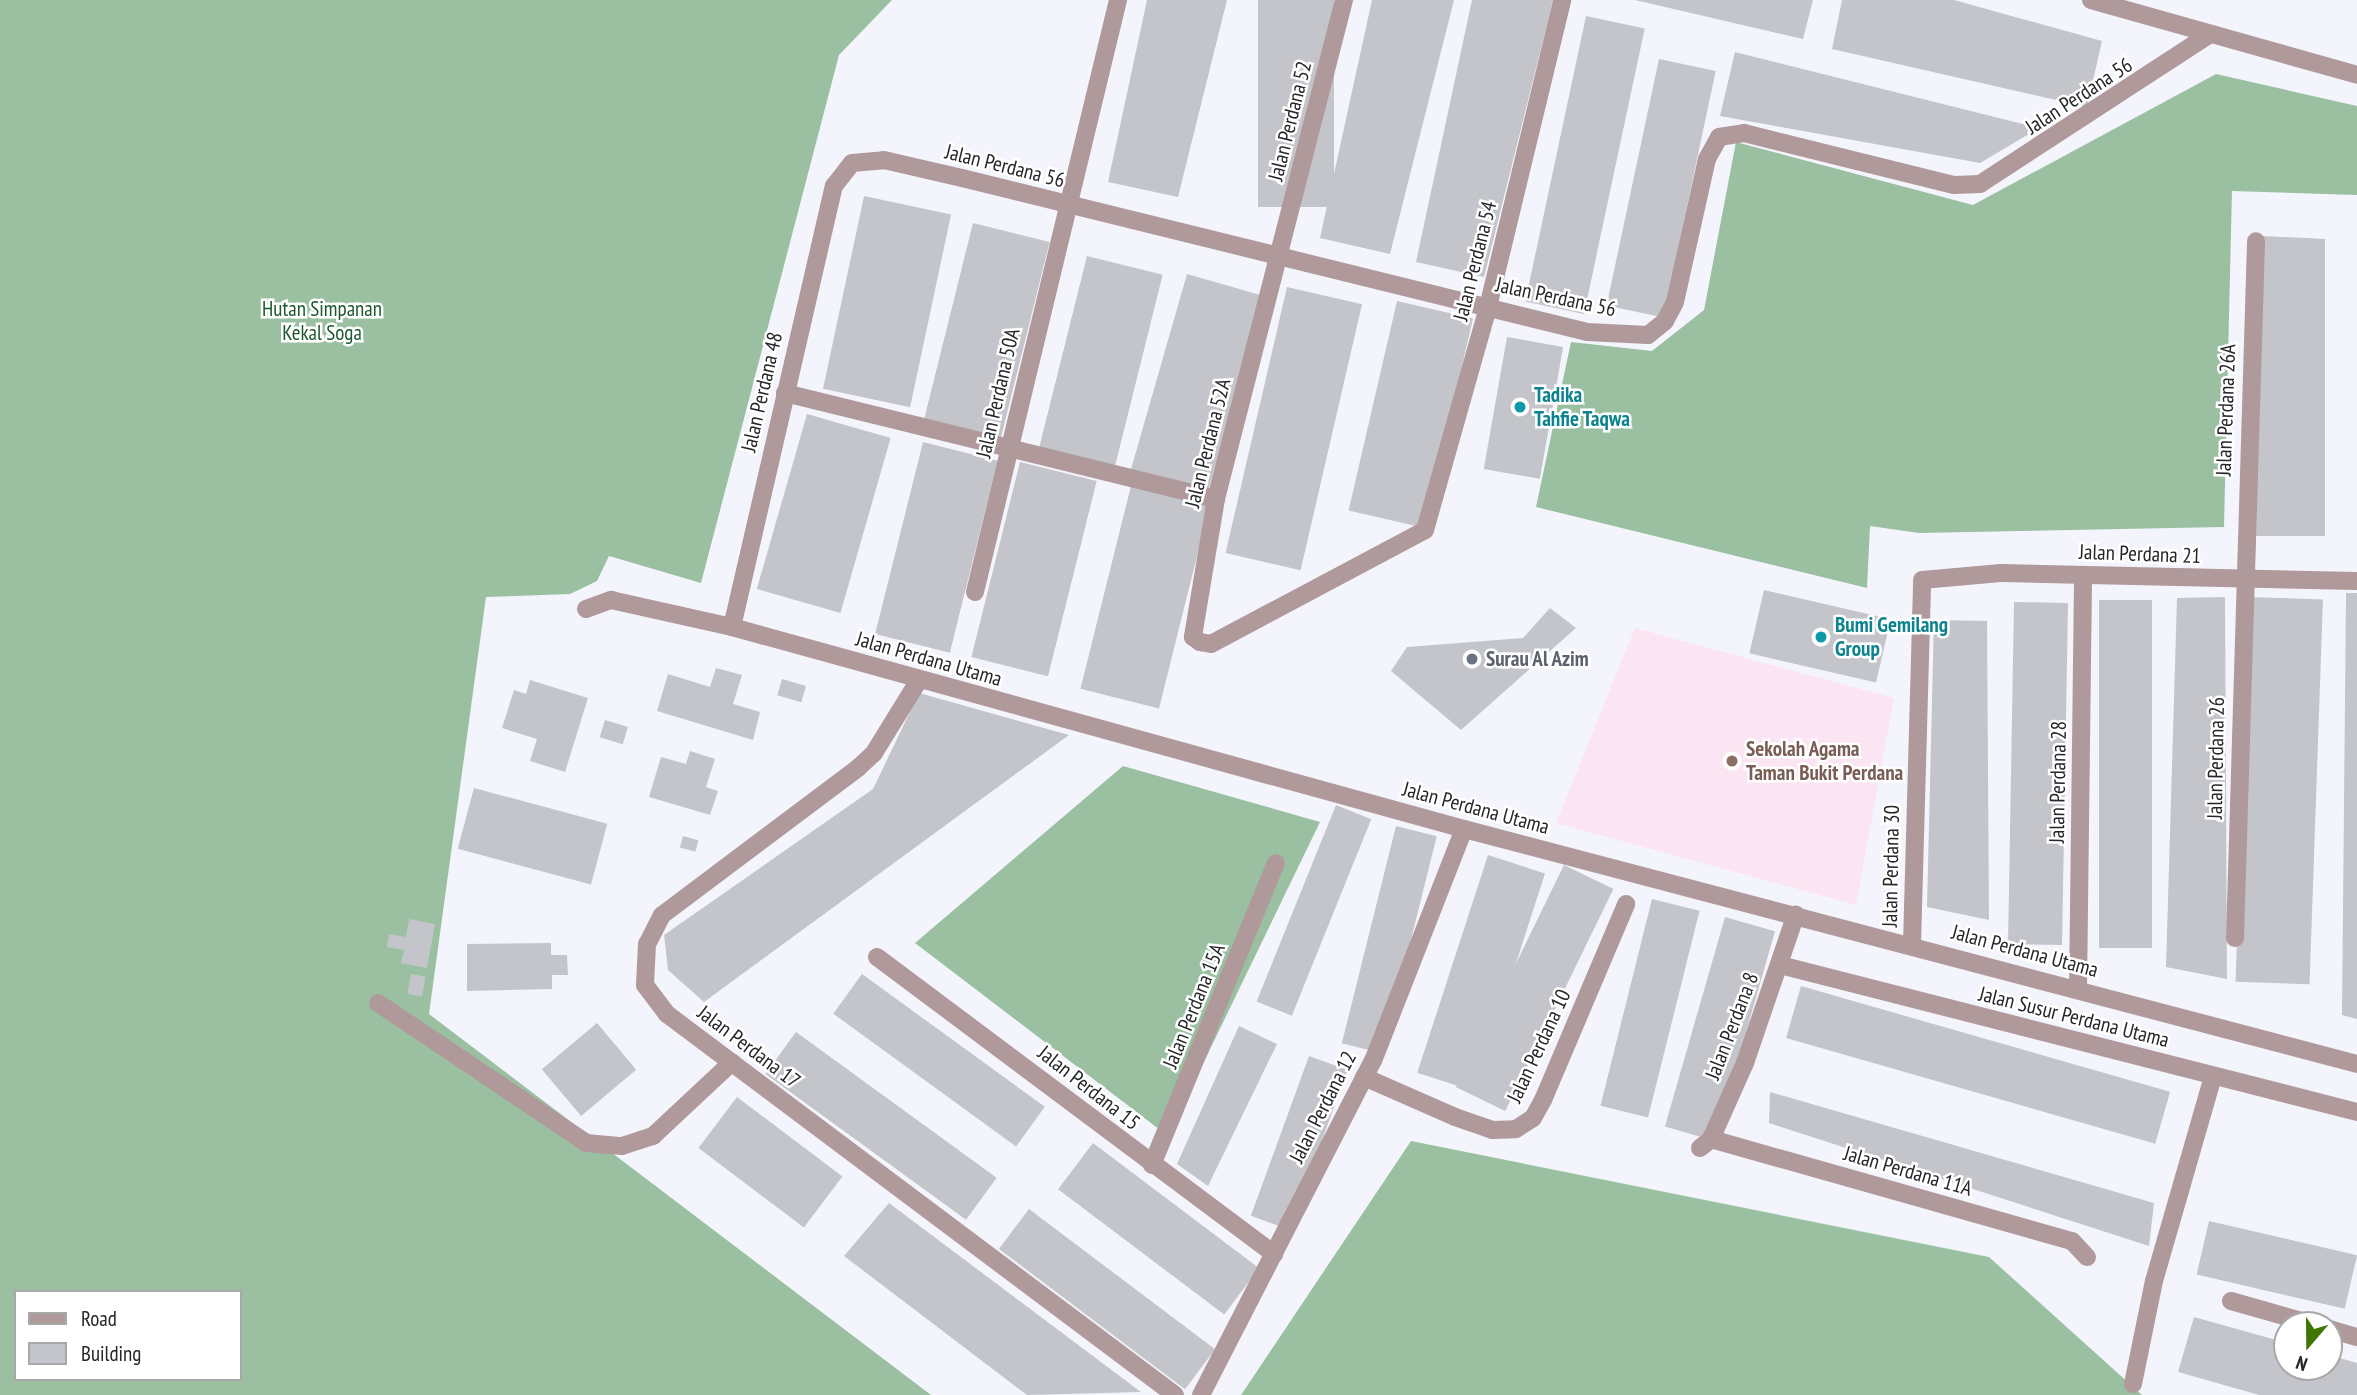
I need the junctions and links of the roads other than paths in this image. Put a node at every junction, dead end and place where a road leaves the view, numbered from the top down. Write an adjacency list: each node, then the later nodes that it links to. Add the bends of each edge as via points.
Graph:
1 (1118, 0): 8 (street, Jalan Perdana 50A)
2 (1345, 0): 10 (street, Jalan Perdana 52)
3 (1562, 0): 11 (street, Jalan Perdana 54)
4 (2091, 0): 5 (street)
5 (2209, 35): 6 (street); 11 (street, Jalan Perdana 56, via 1998,177 1980,184 1954,185 1744,133 1719,137 1707,159 1675,302 1665,321 1648,335 1587,332)
6 (2357, 75)
7 (844, 170): 8 (street, Jalan Perdana 56, via 865,158 884,160); 12 (street, Jalan Perdana 48, via 834,187)
8 (1066, 204): 10 (street, Jalan Perdana 56); 13 (street, Jalan Perdana 50A)
9 (2256, 241): 17 (street, Jalan Perdana 26A)
10 (1280, 253): 11 (street, Jalan Perdana 56); 14 (street, Jalan Perdana 52A)
11 (1488, 307): 22 (street, Jalan Perdana 54, via 1426,530 1211,644)
12 (785, 393): 13 (street); 21 (street, Jalan Perdana 48)
13 (1008, 449): 14 (street); 19 (street, Jalan Perdana 50A)
14 (1216, 499): 22 (street, Jalan Perdana 52A, via 1193,636)
15 (2083, 575): 16 (street, Jalan Perdana 21, via 2001,573); 17 (street, Jalan Perdana 21); 32 (street, Jalan Perdana 28)
16 (1922, 580): 29 (street, Jalan Perdana 30)
17 (2242, 580): 18 (street, Jalan Perdana 21); 28 (street, Jalan Perdana 26)
18 (2357, 581)
19 (975, 592)
20 (586, 609): 21 (street, Jalan Perdana Utama, via 611,600)
21 (732, 627): 23 (street, Jalan Perdana Utama)
22 (1200, 642)
23 (919, 680): 24 (street, Jalan Perdana Utama); 34 (street, Jalan Perdana 17, via 874,753 691,890 662,915 647,944 645,985 667,1014)
24 (1464, 829): 27 (street, Jalan Perdana Utama); 37 (street, Jalan Perdana 12)
25 (1276, 863): 40 (street, Jalan Perdana 15A)
26 (1626, 904): 37 (street, Jalan Perdana 10, via 1543,1100 1525,1124 1492,1130)
27 (1796, 914): 29 (street, Jalan Perdana Utama); 31 (street, Jalan Perdana 8)
28 (2235, 938)
29 (1912, 944): 32 (street, Jalan Perdana Utama)
30 (877, 957): 40 (street, Jalan Perdana 15)
31 (1780, 965): 36 (street, Jalan Susur Perdana Utama); 39 (street, Jalan Perdana 8)
32 (2078, 990): 35 (street, Jalan Perdana Utama)
33 (378, 1003): 34 (street, via 586,1143 622,1146 653,1136)
34 (732, 1062): 46 (street, Jalan Perdana 17)
35 (2357, 1064)
36 (2213, 1076): 38 (street, Jalan Susur Perdana Utama); 45 (street, via 2154,1281)
37 (1364, 1077): 41 (street, Jalan Perdana 12)
38 (2357, 1112)
39 (1705, 1143): 42 (street, Jalan Perdana 11A, via 2072,1241)
40 (1152, 1165): 41 (street, Jalan Perdana 15)
41 (1274, 1254): 47 (street, Jalan Perdana 12)
42 (2088, 1257)
43 (2231, 1301): 44 (street)
44 (2273, 1313)
45 (2133, 1384)
46 (1175, 1395)
47 (1201, 1395)

